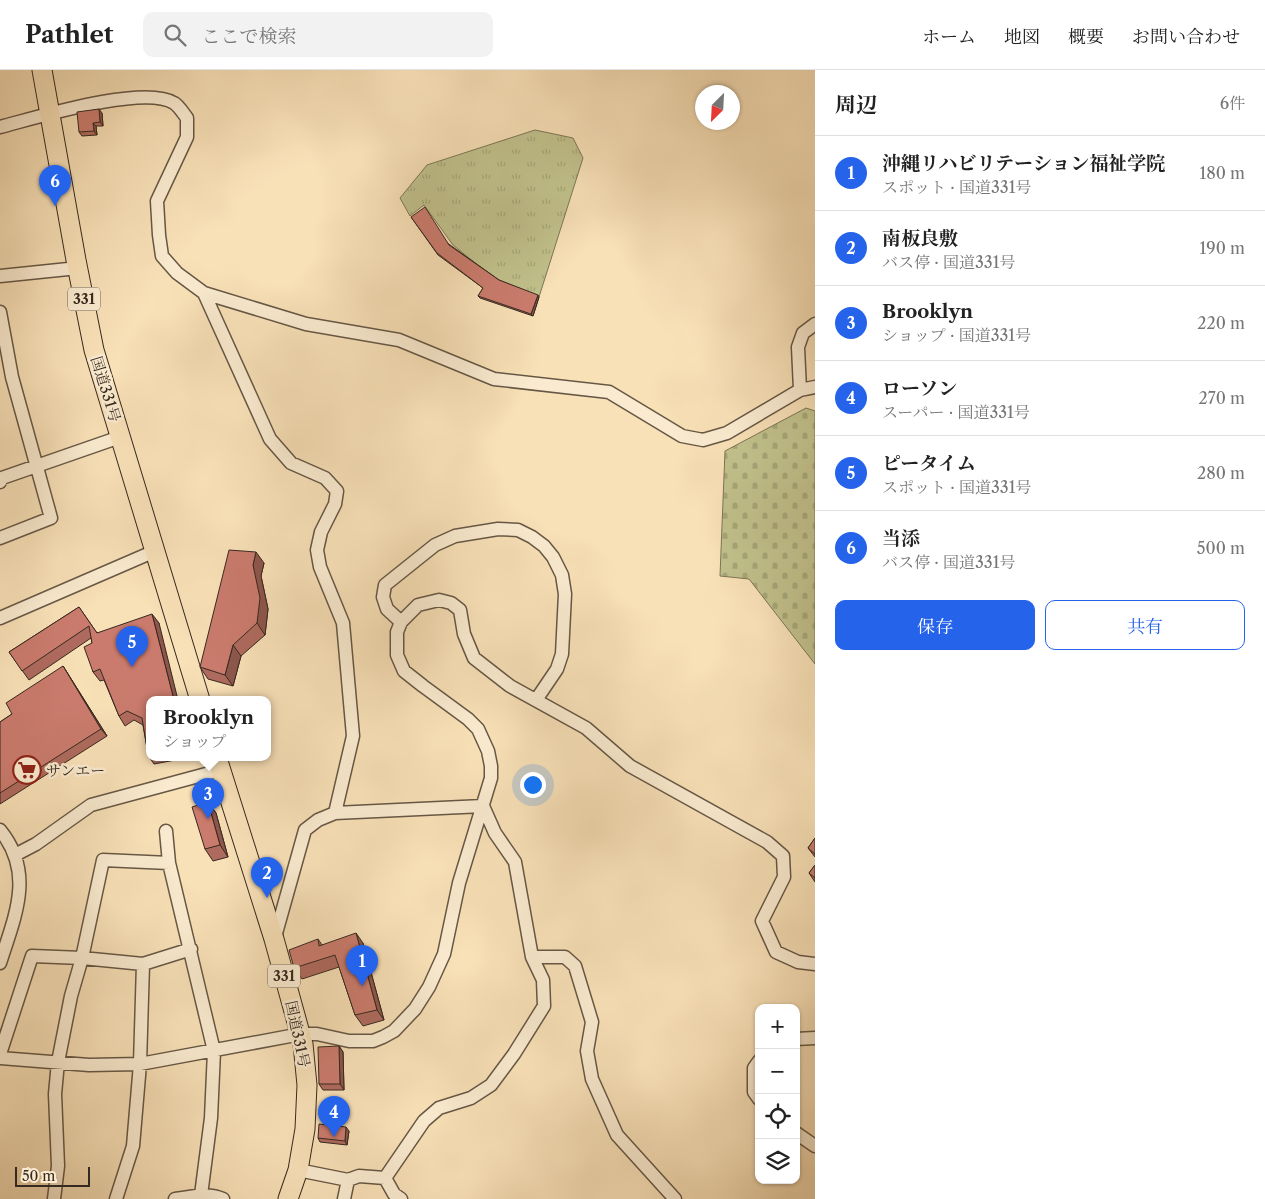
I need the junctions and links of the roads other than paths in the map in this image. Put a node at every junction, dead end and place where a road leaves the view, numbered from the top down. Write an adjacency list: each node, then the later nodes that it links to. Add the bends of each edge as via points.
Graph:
1 (42, 70): 2 (highway, 国道331号 / 331)
2 (51, 113): 3 (street); 4 (highway, 国道331号 / 331); 6 (street, via 109,100 159,98 175,104 187,118 187,137 157,201 162,256 177,273)
3 (0, 128)
4 (78, 268): 5 (street); 11 (highway, 国道331号 / 331, via 94,350)
5 (0, 276)
6 (204, 293): 10 (street, via 306,324 399,340 494,379 609,392 682,436 703,440 727,433); 22 (street, via 270,439 291,463 325,478 337,491 316,550 343,623 352,736)
7 (0, 312): 12 (street, via 12,376)
8 (815, 324): 10 (street, via 803,333 798,347)
9 (815, 387): 10 (street)
10 (800, 390)
11 (120, 438): 12 (street); 15 (highway, 国道331号 / 331)
12 (37, 466): 13 (street, via 2,478); 14 (street, via 51,518)
13 (0, 482)
14 (0, 538)
15 (155, 551): 16 (street); 18 (highway, 国道331号 / 331)
16 (0, 618)
17 (402, 622): 19 (street, via 418,605 439,600 451,603 460,610 464,634 474,658 510,686); 19 (street, via 387,609 383,597 385,585 435,545 455,536 498,529 518,530 532,537 553,557 562,575 565,594 562,654 557,669); 21 (street, via 396,642 397,655 404,670 468,719 484,740 491,778)
18 (199, 696)
19 (536, 700): 33 (street, via 586,728 630,766 767,842 782,856 784,877 762,921 776,952 798,962)
20 (219, 764): 25 (street, via 91,805); 27 (highway, 国道331号 / 331)
21 (484, 806): 22 (street); 29 (street, via 495,833 515,862); 34 (street, via 462,873 444,954 415,1009 394,1031 373,1041)
22 (335, 813): 27 (street, via 305,830)
23 (0, 830): 25 (street)
24 (166, 830): 26 (street)
25 (15, 855): 31 (street, via 21,883 19,900)
26 (170, 863): 28 (street); 30 (street, via 103,860)
27 (274, 939): 34 (highway, 国道331号 / 331)
28 (191, 949): 32 (street); 37 (street)
29 (532, 956): 47 (street, via 543,980 544,1006 514,1054 491,1085 471,1098 439,1108 424,1121); 57 (street, via 565,957 575,966 592,1022 587,1051 592,1079 618,1135)
30 (82, 958): 32 (street); 38 (street, via 32,956); 40 (street)
31 (0, 963)
32 (143, 964): 41 (street)
33 (815, 964)
34 (301, 1034): 37 (street); 46 (highway, 国道331号 / 331, via 306,1103)
35 (800, 1038): 36 (street)
36 (815, 1038)
37 (214, 1051): 41 (street); 49 (street, via 211,1118)
38 (0, 1054)
39 (0, 1058): 40 (street)
40 (58, 1062): 41 (street); 50 (street, via 55,1094 58,1166)
41 (140, 1064): 51 (street, via 133,1146)
42 (755, 1067): 43 (street)
43 (755, 1093)
44 (800, 1136): 45 (street)
45 (815, 1146)
46 (298, 1170): 48 (street); 54 (highway, 国道331号 / 331)
47 (385, 1178): 48 (street, via 359,1176); 56 (street, via 394,1194)
48 (348, 1180): 55 (street)
49 (200, 1195): 52 (street); 53 (street)
50 (54, 1199)
51 (116, 1199)
52 (175, 1199)
53 (223, 1199)
54 (288, 1199)
55 (344, 1199)
56 (401, 1199)
57 (674, 1199)

